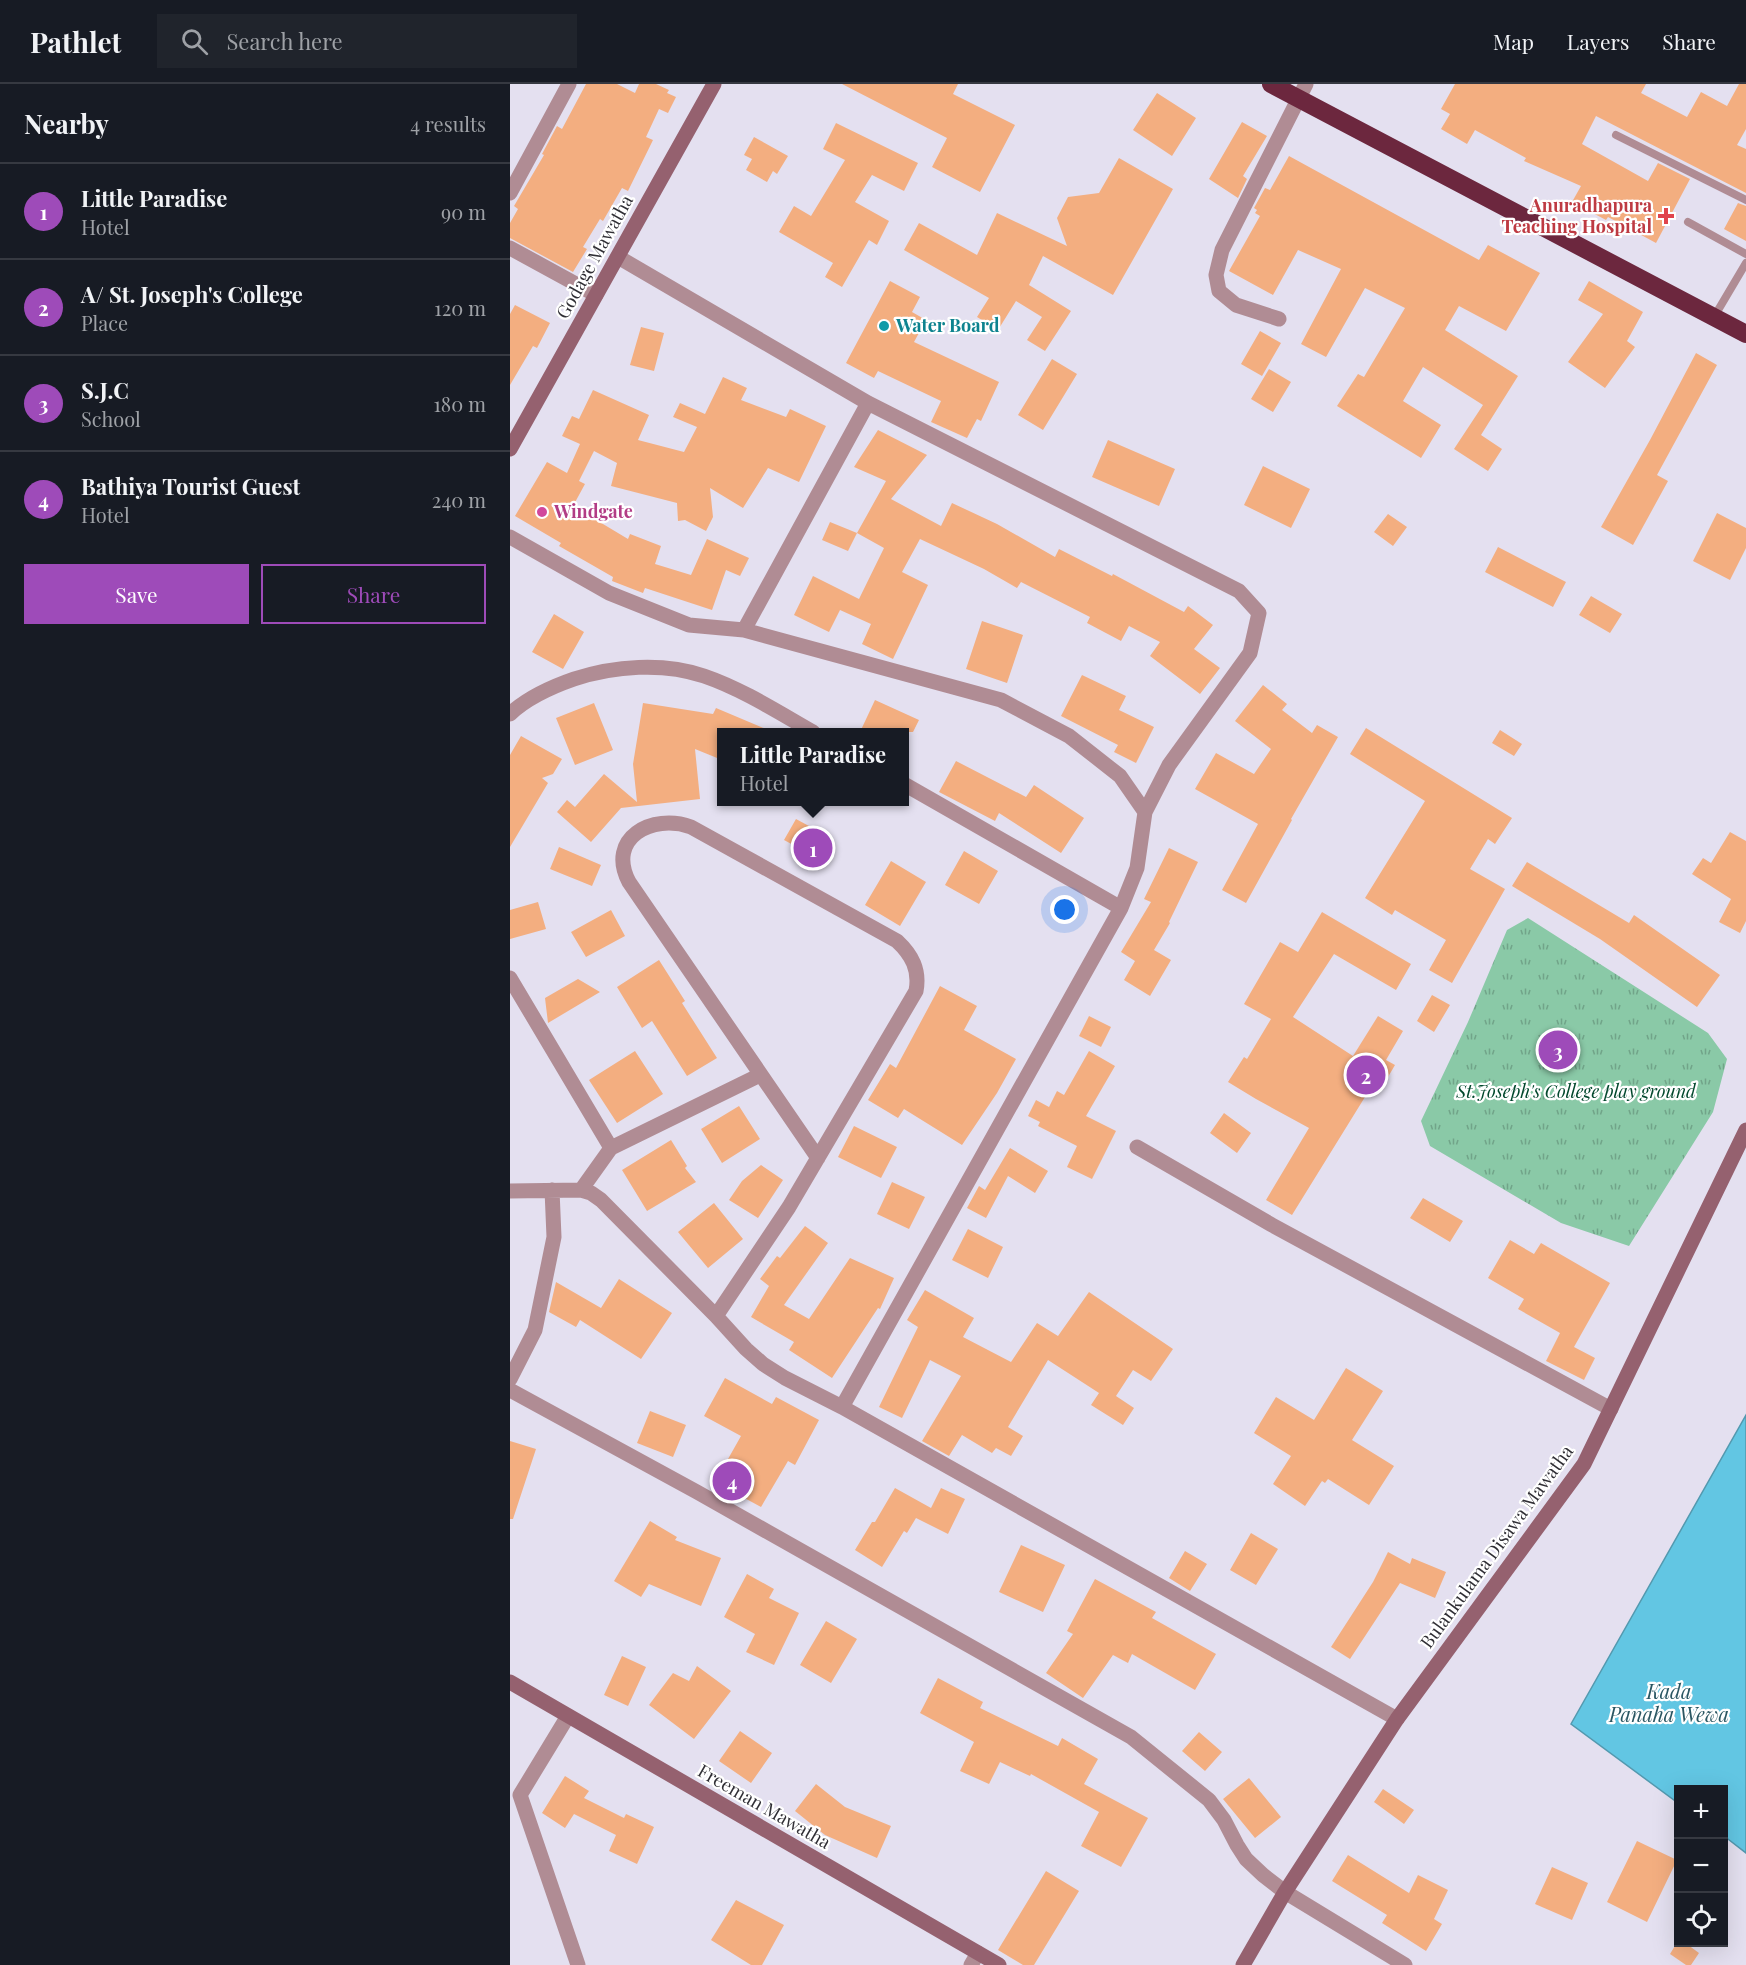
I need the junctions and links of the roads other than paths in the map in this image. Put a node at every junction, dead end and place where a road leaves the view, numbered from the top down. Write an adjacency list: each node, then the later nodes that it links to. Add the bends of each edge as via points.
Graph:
1 (569, 84): 6 (street)
2 (714, 84): 11 (street, Godage Mawatha)
3 (1271, 84): 4 (highway)
4 (1302, 92): 14 (highway); 15 (street, via 1222,250 1216,275 1219,291 1236,305)
5 (1616, 135): 7 (lane)
6 (510, 193)
7 (1746, 200)
8 (1688, 222): 10 (lane)
9 (510, 248): 13 (street)
10 (1746, 254)
11 (618, 256): 13 (street, Godage Mawatha); 17 (street)
12 (1746, 262): 14 (lane)
13 (596, 294): 18 (street, Godage Mawatha)
14 (1714, 317): 16 (highway)
15 (1279, 319)
16 (1746, 334)
17 (868, 403): 20 (street); 24 (street, via 1239,591 1259,613 1250,653 1169,765)
18 (510, 449)
19 (510, 537): 20 (street, via 609,593 689,625)
20 (744, 630): 24 (street, via 1001,700 1070,736 1120,776)
21 (510, 714): 22 (street, via 552,687 591,673 623,667 661,667 702,675 742,692)
22 (806, 728)
23 (909, 787): 25 (street)
24 (1145, 812): 25 (street, via 1137,868)
25 (1121, 908): 38 (street)
26 (510, 978): 29 (street)
27 (760, 1075): 29 (street); 31 (street); 31 (street, via 623,872 625,846 644,828 670,822 691,827 897,941 913,959 916,991)
28 (1746, 1130): 39 (street, Bulankulama Disawa Mawatha)
29 (611, 1148): 33 (street)
30 (1137, 1148): 39 (street)
31 (818, 1158): 35 (street)
32 (552, 1190): 33 (street); 34 (street); 36 (street, via 554,1237 535,1330)
33 (581, 1190): 35 (street, via 601,1200)
34 (510, 1191)
35 (716, 1316): 38 (street, via 763,1364)
36 (510, 1379)
37 (510, 1390): 43 (street, via 1131,1737 1209,1800 1246,1859)
38 (842, 1407): 42 (street)
39 (1611, 1409): 42 (street, Bulankulama Disawa Mawatha, via 1584,1464)
40 (510, 1682): 41 (street, Freeman Mawatha)
41 (568, 1716): 44 (street, Freeman Mawatha); 45 (street, via 520,1795)
42 (1397, 1719): 43 (street, Bulankulama Disawa Mawatha)
43 (1285, 1892): 47 (street, Bulankulama Disawa Mawatha); 48 (street)
44 (975, 1959): 46 (street, Freeman Mawatha)
45 (578, 1965)
46 (999, 1965)
47 (1243, 1965)
48 (1405, 1965)

